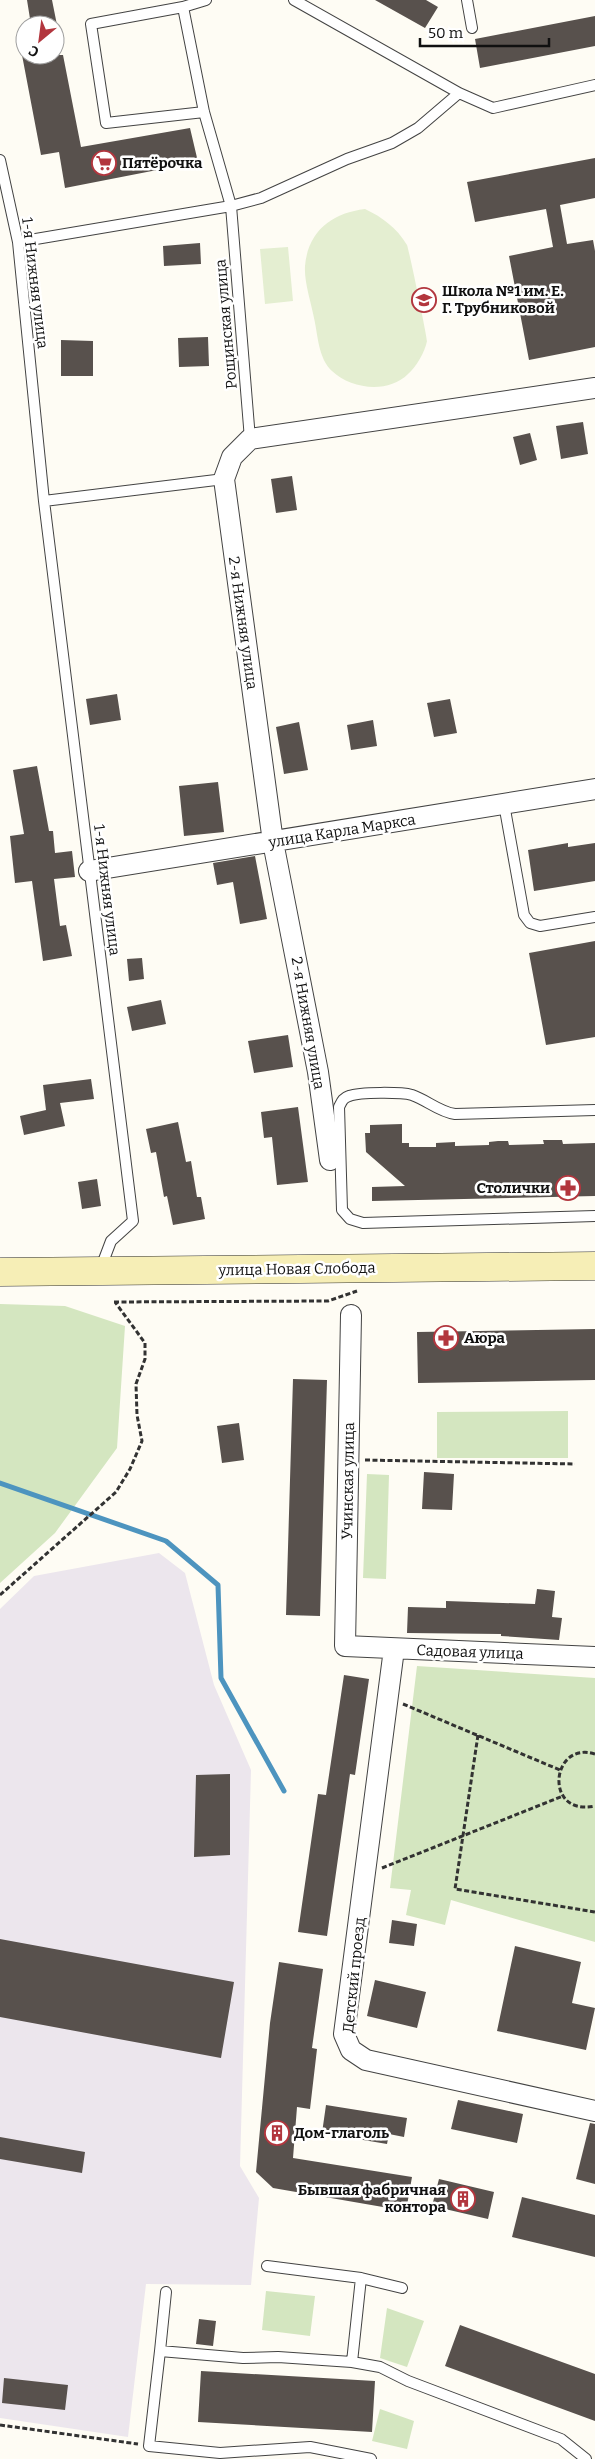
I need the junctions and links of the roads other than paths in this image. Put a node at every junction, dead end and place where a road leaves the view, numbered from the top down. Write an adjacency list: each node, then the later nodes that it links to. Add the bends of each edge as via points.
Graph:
1 (206, 0): 4 (lane)
2 (294, 0): 7 (lane)
3 (467, 0): 5 (lane)
4 (183, 7): 8 (lane, Рощинская улица); 8 (lane, via 91,24 106,123)
5 (472, 28)
6 (595, 85): 7 (lane, via 493,108)
7 (459, 93): 10 (lane, via 418,128 392,143 347,159 261,198)
8 (204, 112): 10 (lane, Рощинская улица)
9 (0, 160): 11 (lane, 1-я Нижняя улица)
10 (231, 206): 11 (lane); 13 (lane, Рощинская улица)
11 (18, 242): 15 (lane, 1-я Нижняя улица)
12 (595, 388): 13 (street)
13 (250, 439): 14 (street, 2-я Нижняя улица, via 232,457)
14 (224, 479): 15 (lane); 18 (street, 2-я Нижняя улица)
15 (44, 501): 19 (lane, 1-я Нижняя улица)
16 (595, 789): 17 (street, улица Карла Маркса)
17 (504, 804): 18 (street, улица Карла Маркса); 20 (lane, via 524,915 530,923 540,926)
18 (274, 842): 19 (street, улица Карла Маркса); 22 (street, 2-я Нижняя улица, via 318,1072)
19 (89, 871): 25 (lane, 1-я Нижняя улица, via 133,1221 111,1241)
20 (595, 917)
21 (595, 1110): 23 (lane, via 455,1114 402,1093 350,1095 339,1107 342,1210 350,1220 363,1223)
22 (330, 1160)
23 (595, 1216)
24 (595, 1266): 25 (main road, улица Новая Слобода)
25 (100, 1271): 26 (main road, улица Новая Слобода)
26 (0, 1272)
27 (351, 1316): 28 (street, Учинская улица)
28 (344, 1646): 29 (street, Садовая улица)
29 (394, 1649): 30 (street, Садовая улица); 31 (street, Детский проезд, via 344,2034 351,2050 366,2060)
30 (595, 1657)
31 (595, 2112)
32 (267, 2266): 33 (lane)
33 (361, 2278): 34 (lane); 37 (lane)
34 (402, 2288)
35 (166, 2292): 36 (lane)
36 (160, 2351): 37 (lane); 38 (lane, via 149,2446 220,2452 310,2447)
37 (352, 2362): 39 (lane, via 380,2368 561,2439)
38 (371, 2459)
39 (586, 2459)

